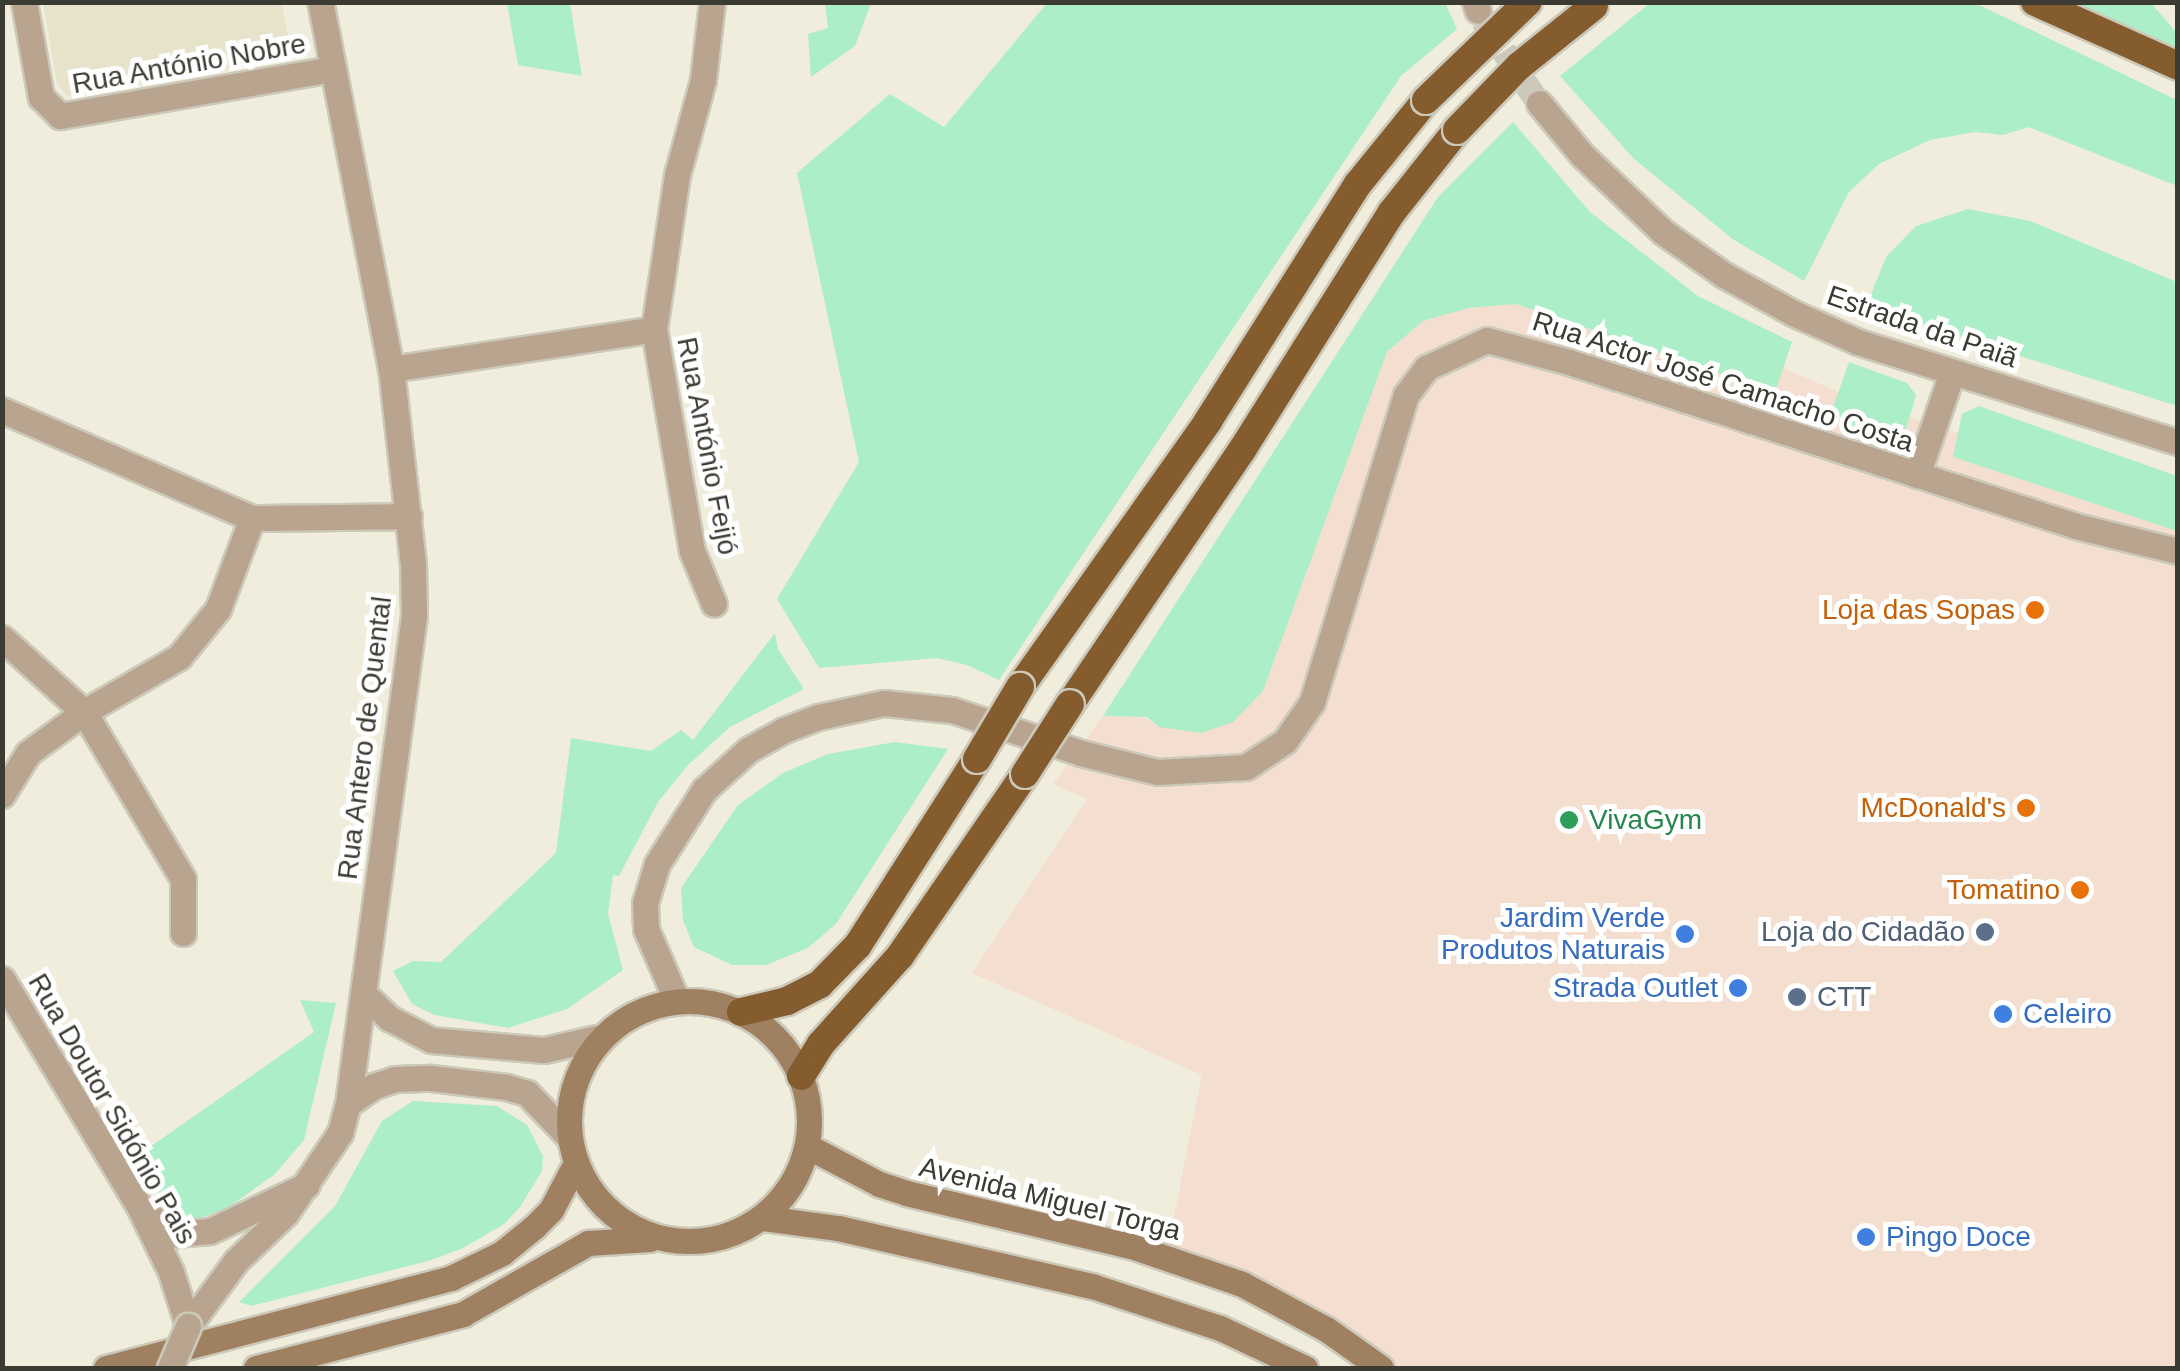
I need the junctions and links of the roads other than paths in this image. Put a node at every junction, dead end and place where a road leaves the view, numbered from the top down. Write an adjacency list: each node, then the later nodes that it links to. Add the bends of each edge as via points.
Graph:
1 (24, 2): 8 (street, Rua António Nobre, via 41,97 60,116)
2 (320, 2): 8 (street, Rua Antero de Quental)
3 (712, 2): 10 (street, Rua António Feijó)
4 (1528, 2): 27 (highway, bridge, via 1426,100 1358,184 1208,421 1020,687 858,945 820,984)
5 (2035, 2): 7 (highway)
6 (1596, 4): 29 (highway, bridge, via 1519,66 1456,130 1392,212 1025,774 900,956)
7 (2178, 66)
8 (333, 69): 11 (street, Rua Antero de Quental)
9 (1539, 103): 12 (street, Estrada da Paiã, via 1582,155 1663,232 1724,275 1858,342)
10 (654, 329): 11 (street); 19 (street, Rua António Feijó, via 692,551)
11 (390, 369): 16 (street, Rua Antero de Quental)
12 (1952, 373): 14 (street, Estrada da Paiã); 15 (street)
13 (2, 410): 17 (street)
14 (2178, 442)
15 (1918, 475): 18 (street, Rua Actor José Camacho Costa); 26 (street, Rua Actor José Camacho Costa, via 1488,340 1426,368 1406,395 1312,702 1286,742 1246,767 1156,772 935,708 884,703 784,730 748,750 704,790 658,864 644,902 646,929)
16 (408, 516): 17 (street); 25 (street, Rua Antero de Quental, via 414,615)
17 (252, 518): 21 (street, via 218,608 179,657)
18 (2178, 551)
19 (714, 604)
20 (2, 638): 21 (street)
21 (84, 712): 22 (street, via 28,752); 23 (street, via 183,879)
22 (2, 795)
23 (183, 933)
24 (2, 980): 34 (street, Rua Doutor Sidónio Pais)
25 (364, 994): 28 (street, via 389,1018 431,1040 544,1050); 30 (street, Rua Antero de Quental)
26 (677, 1001): 27 (main road); 28 (main road, via 646,1008)
27 (741, 1012): 29 (main road, via 766,1028)
28 (597, 1038): 32 (main road, via 570,1105)
29 (801, 1076): 31 (main road, via 810,1110)
30 (348, 1104): 32 (street, via 395,1079 506,1087 526,1092); 33 (street, Rua Antero de Quental, via 340,1134)
31 (808, 1146): 35 (main road, via 791,1186); 42 (main road, Avenida Miguel Torga, via 906,1193 1130,1246 1242,1284 1326,1328)
32 (573, 1150): 36 (main road, via 604,1208); 38 (main road, via 551,1210 502,1253 451,1278)
33 (307, 1185): 34 (street, via 210,1231 174,1234); 37 (street, Rua Antero de Quental)
34 (140, 1208): 37 (street, Rua Doutor Sidónio Pais)
35 (762, 1218): 36 (main road, via 731,1235 696,1242); 41 (main road, via 838,1228 1092,1286 1220,1328)
36 (660, 1239): 40 (main road, via 588,1243 463,1314)
37 (188, 1326): 39 (street, Rua Antero de Quental, bridge)
38 (106, 1368)
39 (170, 1368)
40 (256, 1368)
41 (1305, 1368)
42 (1380, 1368)

